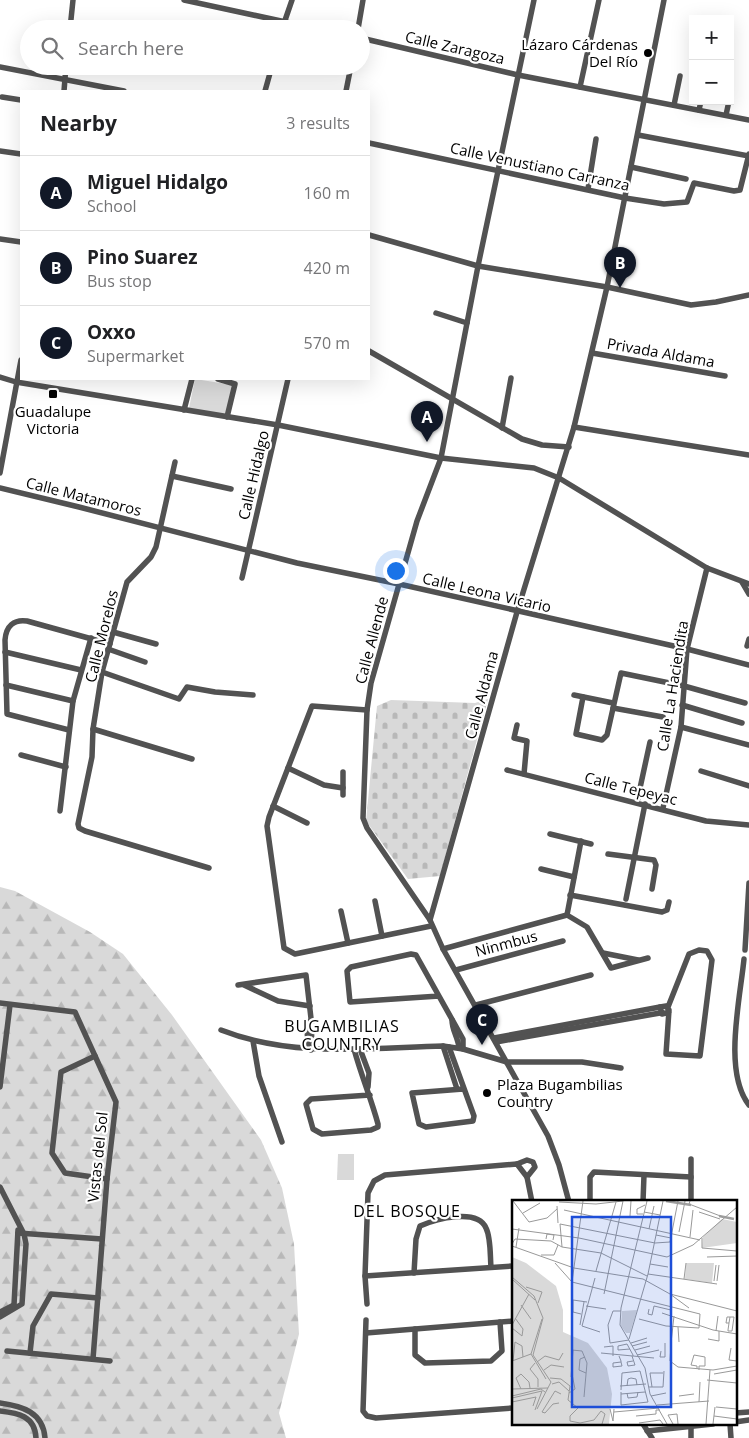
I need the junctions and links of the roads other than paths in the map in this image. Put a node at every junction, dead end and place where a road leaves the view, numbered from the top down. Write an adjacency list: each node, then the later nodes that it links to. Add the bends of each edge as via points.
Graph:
1 (73, 0): 8 (street)
2 (184, 0): 9 (street)
3 (292, 0): 10 (street)
4 (363, 0): 11 (street)
5 (534, 0): 19 (street, Calle Allende)
6 (599, 0): 22 (street)
7 (664, 0): 28 (street, Calle Aldama)
8 (71, 20)
9 (279, 20)
10 (284, 20)
11 (360, 20)
12 (370, 40): 19 (street, Calle Zaragoza)
13 (0, 67): 14 (street)
14 (20, 71)
15 (43, 75): 21 (street)
16 (65, 75): 21 (street)
17 (269, 75): 25 (street)
18 (349, 75): 26 (street)
19 (518, 75): 22 (street, Calle Zaragoza); 43 (street, Calle Allende)
20 (680, 76): 30 (street)
21 (65, 79): 23 (street); 24 (street)
22 (580, 87): 28 (street, Calle Zaragoza)
23 (64, 90)
24 (119, 90)
25 (265, 90)
26 (346, 90)
27 (2, 97): 29 (street)
28 (645, 99): 30 (street, Calle Zaragoza); 36 (street, Calle Aldama)
29 (20, 100)
30 (674, 105): 33 (street, Calle Zaragoza)
31 (700, 105): 33 (street)
32 (728, 105): 34 (street)
33 (699, 110): 34 (street, Calle Zaragoza)
34 (726, 115): 35 (street, Calle Zaragoza)
35 (749, 120)
36 (638, 135): 41 (street); 42 (street, Calle Aldama)
37 (596, 138): 45 (street)
38 (370, 143): 43 (street, Calle Venustiano Carranza)
39 (0, 151): 40 (street)
40 (20, 154)
41 (749, 155): 46 (street, Calle Venustiano Carranza, via 740,190 694,183 685,203 664,204)
42 (631, 167): 44 (street); 46 (street, Calle Aldama)
43 (498, 169): 45 (street, Calle Venustiano Carranza); 50 (street, Calle Allende)
44 (686, 179)
45 (588, 189): 46 (street, Calle Venustiano Carranza)
46 (626, 198): 51 (street, Calle Aldama)
47 (370, 235): 50 (street)
48 (0, 239): 49 (street)
49 (20, 242)
50 (478, 266): 51 (street); 54 (street, Calle Allende)
51 (607, 287): 52 (street, via 691,305); 56 (street, Calle Aldama)
52 (749, 295)
53 (436, 313): 54 (street)
54 (467, 323): 65 (street, Calle Allende)
55 (370, 352): 65 (street)
56 (592, 352): 58 (street, Privada Aldama); 69 (street, Calle Aldama)
57 (20, 364): 64 (street)
58 (725, 376)
59 (0, 377): 64 (street)
60 (511, 378): 70 (street)
61 (192, 380): 66 (street)
62 (221, 380): 67 (street, via 235,384)
63 (288, 380): 68 (street, Calle Hidalgo)
64 (16, 382): 66 (street); 75 (street)
65 (452, 401): 70 (street); 73 (street, Calle Allende)
66 (184, 410): 67 (street)
67 (227, 417): 68 (street)
68 (278, 425): 73 (street); 81 (street, Calle Hidalgo)
69 (574, 427): 71 (street, Calle Aldama); 72 (street)
70 (502, 428): 71 (street, via 542,445)
71 (569, 446): 77 (street, Calle Aldama)
72 (749, 455)
73 (441, 458): 77 (street, via 534,468); 85 (street, Calle Allende, via 417,522)
74 (174, 462): 76 (street, Calle Morelos)
75 (0, 473)
76 (172, 476): 79 (street); 80 (street, Calle Morelos)
77 (559, 478): 82 (street); 88 (street, Calle Aldama)
78 (0, 488): 80 (street, Calle Matamoros)
79 (231, 489)
80 (162, 529): 81 (street, Calle Leona Vicario); 89 (street, Calle Morelos, via 152,555 128,579)
81 (248, 551): 83 (street, Calle Hidalgo); 85 (street, Calle Leona Vicario)
82 (707, 568): 84 (street); 95 (street, Calle La Haciendita)
83 (242, 578)
84 (742, 582): 86 (street); 87 (street)
85 (399, 584): 88 (street, Calle Leona Vicario); 110 (street, Calle Allende, via 371,684)
86 (749, 584)
87 (749, 594)
88 (517, 612): 95 (street, Calle Leona Vicario); 151 (street, Calle Aldama)
89 (113, 632): 92 (street); 94 (street, Calle Morelos)
90 (91, 638): 94 (street); 96 (street, via 21,620 7,629); 99 (street)
91 (749, 639): 93 (street)
92 (156, 644)
93 (747, 646)
94 (109, 647): 97 (street); 100 (street, Calle Morelos)
95 (688, 649): 98 (street, Calle Leona Vicario); 102 (street, Calle La Haciendita)
96 (5, 652): 99 (street); 101 (street)
97 (145, 662)
98 (749, 665)
99 (81, 670): 106 (street)
100 (102, 672): 103 (street, via 180,700 187,687); 115 (street, Calle Morelos)
101 (6, 685): 106 (street); 116 (street, via 9,715)
102 (684, 686): 107 (street); 108 (street, via 620,674); 109 (street, Calle La Haciendita)
103 (253, 695)
104 (574, 695): 105 (street)
105 (583, 697): 108 (street); 108 (street, via 576,734 604,739)
106 (73, 701): 116 (street)
107 (745, 703)
108 (613, 705): 111 (street)
109 (682, 706): 112 (street); 114 (street, Calle La Haciendita)
110 (367, 710): 122 (street, via 312,706); 151 (street, Calle Allende, via 364,823)
111 (663, 717)
112 (742, 723)
113 (517, 725): 126 (street, via 514,738 527,741)
114 (681, 727): 118 (street); 131 (street, Calle La Haciendita)
115 (94, 729): 120 (street); 140 (street, Calle Morelos, via 92,757 78,826 85,831)
116 (69, 730): 121 (street)
117 (650, 742): 128 (street)
118 (749, 745)
119 (21, 755): 121 (street)
120 (192, 759)
121 (66, 767): 132 (street)
122 (288, 768): 125 (street, via 343,791); 130 (street)
123 (507, 770): 126 (street, Calle Tepeyac)
124 (700, 771): 127 (street)
125 (343, 772)
126 (524, 774): 128 (street, Calle Tepeyac)
127 (749, 786)
128 (637, 802): 129 (street, Calle Tepeyac)
129 (645, 804): 131 (street, Calle Tepeyac); 139 (street)
130 (273, 806): 133 (street); 154 (street, via 267,826 284,948 295,954)
131 (663, 808): 134 (street, Calle Tepeyac, via 706,821)
132 (60, 811)
133 (307, 822)
134 (749, 825)
135 (550, 834): 136 (street)
136 (581, 841): 137 (street); 142 (street)
137 (591, 844)
138 (608, 854): 139 (street)
139 (634, 858): 144 (street, via 655,862); 146 (street)
140 (209, 868)
141 (541, 870): 142 (street)
142 (574, 876): 145 (street)
143 (749, 883): 156 (street)
144 (652, 889)
145 (570, 895): 148 (street, via 662,912 667,910); 150 (street)
146 (626, 900)
147 (375, 901): 152 (street)
148 (669, 902)
149 (342, 911): 154 (street)
150 (567, 915): 155 (street); 157 (street, via 588,927)
151 (430, 923): 152 (street); 155 (street, Calle Allende)
152 (382, 936): 154 (street)
153 (563, 941): 161 (street, Ninmbus)
154 (348, 943)
155 (443, 949): 161 (street, Calle Allende)
156 (745, 950)
157 (603, 953): 160 (street); 160 (street, via 611,968)
158 (648, 958): 160 (street)
159 (744, 959): 182 (street, via 734,1057 738,1086)
160 (639, 960)
161 (456, 970): 166 (street, Calle Allende)
162 (591, 975): 166 (street)
163 (439, 996): 163 (street, via 414,954 351,967 346,971 350,1002); 174 (street, via 452,1020 452,1029)
164 (0, 1004): 165 (street, Vistas del Sol)
165 (10, 1005): 176 (street, Vistas del Sol, via 75,1012); 179 (street)
166 (476, 1005): 170 (street, Calle Allende)
167 (310, 1006): 167 (street, via 308,979 304,974 241,985 278,1001); 175 (street)
168 (668, 1010): 168 (street, via 666,1054 700,1056 712,960 706,951 689,954); 170 (street, via 665,1015 660,1010)
169 (221, 1030): 171 (street)
170 (495, 1040): 177 (street, Calle Allende)
171 (253, 1041): 175 (street); 183 (street, via 259,1076)
172 (446, 1047): 173 (street); 174 (street); 180 (street)
173 (357, 1049): 175 (street); 181 (street, via 361,1075)
174 (461, 1049): 177 (street)
175 (310, 1050)
176 (95, 1056): 189 (street, Vistas del Sol, via 116,1102); 189 (street, via 61,1072 53,1154 65,1173)
177 (507, 1062): 178 (street, via 582,1062); 192 (street, Calle Allende, via 548,1136 560,1165)
178 (621, 1068)
179 (0, 1087)
180 (460, 1089): 180 (street, via 474,1116 473,1121 421,1126 412,1093)
181 (370, 1095): 181 (street, via 311,1099 306,1104 313,1129 322,1134 376,1129 378,1124)
182 (749, 1106)
183 (282, 1142)
184 (691, 1159): 188 (street)
185 (516, 1164): 187 (street); 187 (street, via 528,1160 534,1164); 201 (street, via 384,1175 374,1181 368,1193)
186 (644, 1175): 188 (street); 193 (street, via 594,1172 589,1181); 194 (street)
187 (527, 1177): 191 (street)
188 (691, 1177): 195 (street)
189 (107, 1179): 197 (street, Vistas del Sol)
190 (0, 1187): 196 (street)
191 (532, 1200)
192 (569, 1200)
193 (590, 1200)
194 (643, 1200)
195 (691, 1200)
196 (21, 1234): 197 (street); 202 (street); 203 (street, via 26,1244)
197 (102, 1239): 204 (street, Vistas del Sol)
198 (512, 1266): 199 (street)
199 (492, 1267): 200 (street); 200 (street, via 487,1229 482,1222 474,1217 448,1218 420,1226)
200 (414, 1273): 201 (street)
201 (365, 1276): 205 (street)
202 (15, 1294): 203 (street); 206 (street)
203 (23, 1294): 206 (street, via 22,1304)
204 (98, 1298): 215 (street, via 51,1294 33,1326); 216 (street, Vistas del Sol)
205 (367, 1304)
206 (16, 1307): 207 (street); 208 (street)
207 (0, 1312)
208 (0, 1317)
209 (366, 1320): 213 (street)
210 (512, 1321): 211 (street)
211 (500, 1322): 212 (street); 212 (street, via 502,1351 491,1361 426,1363 415,1355)
212 (415, 1329): 213 (street)
213 (366, 1333): 219 (street, via 363,1411 367,1416)
214 (7, 1351): 215 (street)
215 (30, 1353): 216 (street)
216 (93, 1359): 217 (street)
217 (110, 1360)
218 (0, 1403): 230 (street, via 14,1404 32,1412 42,1422)
219 (512, 1408)
220 (0, 1411): 229 (street, via 28,1418 34,1426)
221 (749, 1412): 222 (street)
222 (736, 1413)
223 (749, 1420): 224 (street)
224 (736, 1422)
225 (644, 1426): 228 (street)
226 (673, 1426): 227 (street); 228 (street)
227 (691, 1426): 232 (street)
228 (647, 1431): 231 (street)
229 (36, 1438)
230 (45, 1438)
231 (652, 1438)
232 (691, 1438)

